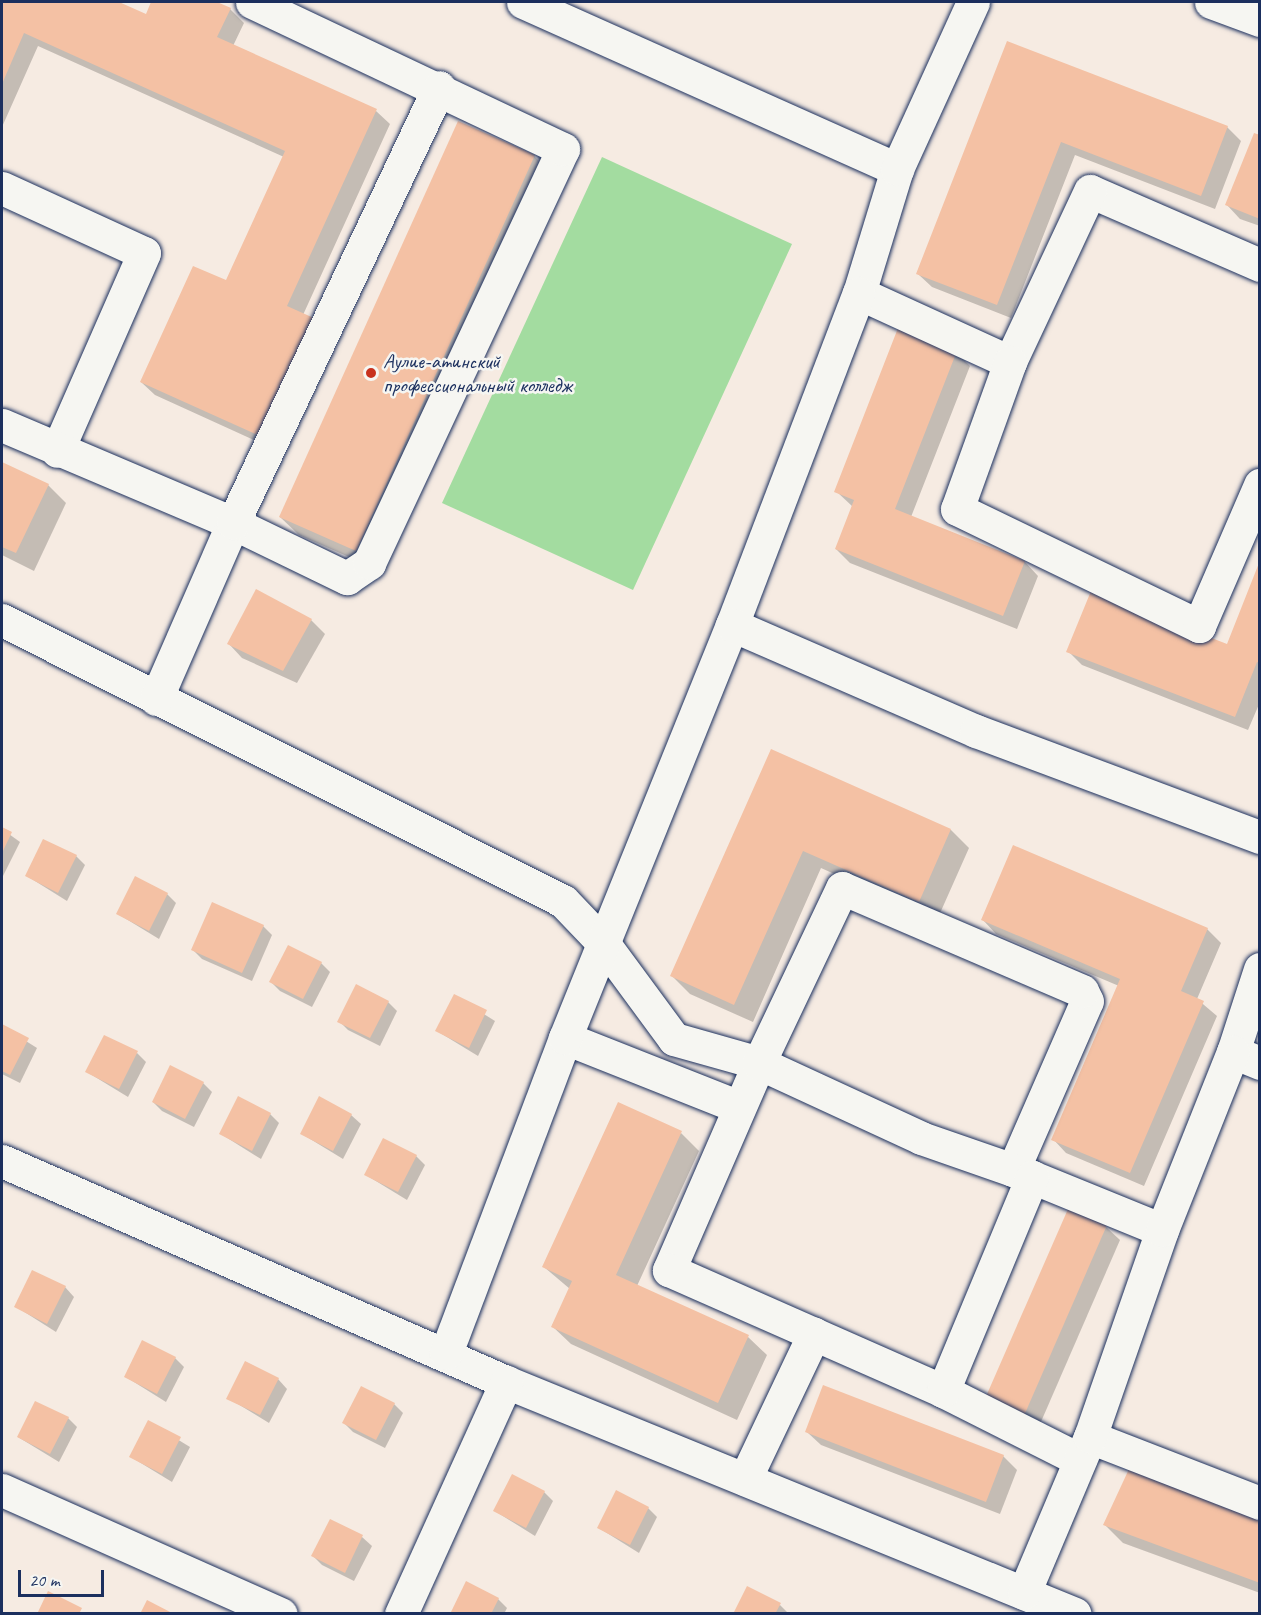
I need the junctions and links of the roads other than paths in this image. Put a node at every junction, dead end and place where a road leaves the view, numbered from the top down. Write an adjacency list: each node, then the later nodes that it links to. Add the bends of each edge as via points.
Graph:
1 (252, 2): 6 (street)
2 (523, 2): 7 (street)
3 (973, 2): 7 (street)
4 (1211, 2): 5 (street)
5 (1260, 20)
6 (439, 87): 15 (street); 15 (street, via 563,149 369,563 347,578)
7 (897, 169): 10 (street)
8 (2, 188): 13 (street, via 144,253)
9 (1260, 265): 11 (street, via 1089,191)
10 (858, 293): 11 (street); 17 (street)
11 (1010, 362): 14 (street, via 957,510 1199,626)
12 (2, 425): 13 (street)
13 (57, 451): 15 (street)
14 (1260, 485)
15 (233, 524): 18 (street)
16 (2, 620): 18 (street)
17 (732, 625): 19 (street, via 976,731); 20 (street)
18 (156, 699): 20 (street, via 563,902)
19 (1260, 837)
20 (604, 944): 22 (street); 24 (street, via 674,1039)
21 (1260, 969): 23 (street)
22 (565, 1038): 25 (street); 30 (street)
23 (1246, 1058): 28 (street)
24 (759, 1063): 25 (street); 27 (street, via 921,1138); 27 (street, via 842,888 1082,991 1087,1001)
25 (739, 1107): 29 (street, via 669,1270)
26 (2, 1161): 30 (street)
27 (1022, 1173): 28 (street); 32 (street)
28 (1162, 1230): 33 (street)
29 (814, 1334): 32 (street); 34 (street)
30 (446, 1353): 31 (street)
31 (507, 1382): 34 (street); 39 (street)
32 (943, 1391): 33 (street)
33 (1085, 1448): 36 (street); 37 (street)
34 (746, 1479): 37 (street)
35 (2, 1490): 38 (street)
36 (1260, 1503)
37 (1024, 1593): 40 (street)
38 (281, 1614)
39 (401, 1614)
40 (1075, 1614)

